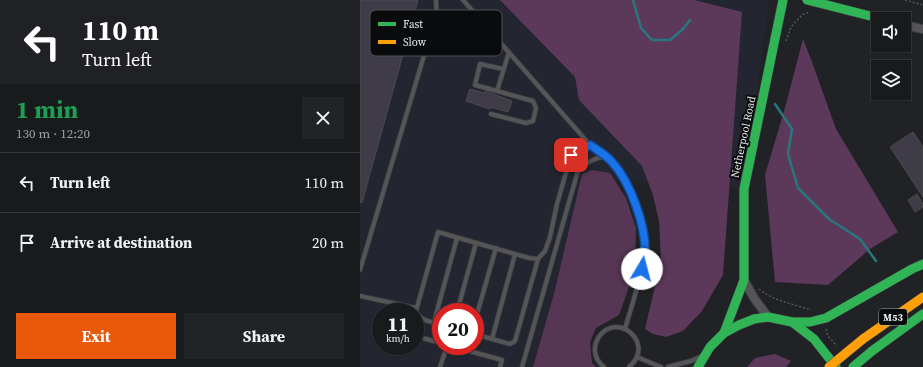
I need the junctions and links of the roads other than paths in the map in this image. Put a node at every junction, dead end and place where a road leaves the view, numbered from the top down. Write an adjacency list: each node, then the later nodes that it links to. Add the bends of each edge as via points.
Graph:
1 (436, 0): 5 (lane)
2 (463, 0): 6 (lane)
3 (783, 0): 25 (main road, Netherpool Road, via 744,189)
4 (808, 0): 7 (main road)
5 (436, 10)
6 (472, 10)
7 (871, 16)
8 (911, 26): 9 (street)
9 (923, 29)
10 (502, 44): 11 (lane)
11 (509, 52): 13 (lane); 16 (lane)
12 (424, 56): 24 (lane)
13 (503, 69): 14 (lane); 14 (lane, via 480,64 475,85)
14 (497, 91): 15 (lane, via 533,101 536,108 533,121 526,123)
15 (491, 114)
16 (590, 145): 17 (lane); 22 (lane, via 571,155 550,237 545,251)
17 (605, 156): 36 (lane, via 612,161 624,178 633,197 645,241 645,258); 46 (lane, via 579,167)
18 (457, 238): 19 (lane); 29 (lane, via 438,232); 30 (lane)
19 (476, 243): 20 (lane); 31 (lane)
20 (496, 248): 21 (lane); 32 (lane)
21 (516, 254): 22 (lane); 39 (lane)
22 (538, 259): 39 (lane, via 515,341 510,344)
23 (923, 264): 35 (main road, via 826,318 810,322)
24 (360, 270)
25 (744, 280): 34 (street, Netherpool Road); 37 (main road, Netherpool Road)
26 (360, 296): 28 (lane)
27 (923, 297): 52 (main road, M53, bridge, via 863,338)
28 (391, 303)
29 (417, 303)
30 (439, 303)
31 (459, 303)
32 (480, 303)
33 (923, 314): 54 (main road, M53, bridge)
34 (768, 317): 35 (main road); 37 (main road, via 754,319)
35 (792, 322): 53 (main road, via 814,339)
36 (625, 329): 43 (lane, via 631,332 638,344); 47 (lane, via 610,328 595,343 596,358)
37 (724, 334): 40 (main road)
38 (484, 337): 39 (lane)
39 (492, 339)
40 (704, 354): 50 (lane, via 691,361); 51 (main road)
41 (444, 355): 44 (lane)
42 (484, 355): 45 (lane, via 502,360)
43 (637, 357): 48 (lane); 49 (lane)
44 (440, 367)
45 (500, 367)
46 (522, 367)
47 (604, 367)
48 (629, 367)
49 (661, 367)
50 (668, 367)
51 (698, 367)
52 (829, 367)
53 (836, 367)
54 (853, 367)

